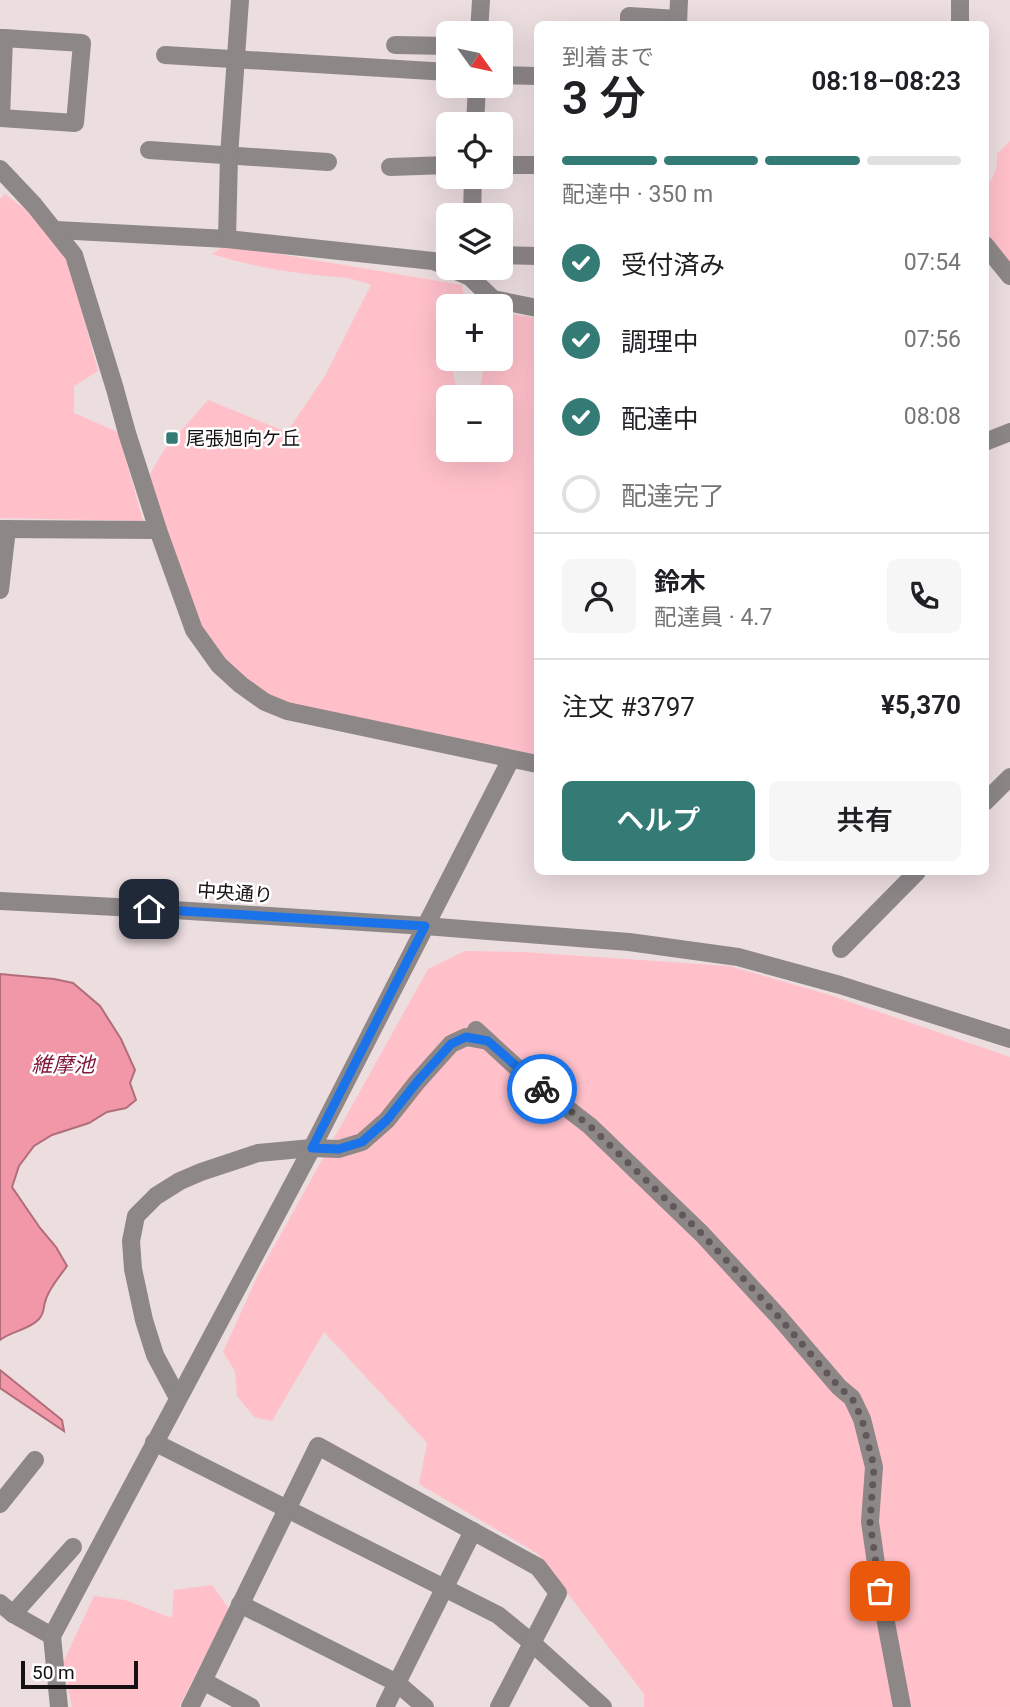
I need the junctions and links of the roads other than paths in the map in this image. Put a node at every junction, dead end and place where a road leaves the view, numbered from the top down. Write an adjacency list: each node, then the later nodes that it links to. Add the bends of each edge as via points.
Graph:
1 (240, 0): 14 (street)
2 (481, 0): 5 (street)
3 (680, 0): 8 (street)
4 (960, 0): 9 (street)
5 (480, 21)
6 (629, 21): 7 (street, via 629,16)
7 (670, 21)
8 (678, 21)
9 (960, 21)
10 (1, 37): 10 (street, via 82,43 75,123 1,118)
11 (395, 45): 12 (street)
12 (436, 46)
13 (165, 55): 14 (street)
14 (236, 60): 15 (street); 19 (street)
15 (436, 71)
16 (513, 75): 17 (street)
17 (534, 76)
18 (149, 150): 19 (street)
19 (229, 156): 20 (street); 27 (street)
20 (328, 162)
21 (436, 165): 24 (street)
22 (513, 165): 23 (street)
23 (534, 165)
24 (390, 167)
25 (0, 169): 26 (street)
26 (56, 230): 27 (street); 38 (street, via 74,255)
27 (227, 239): 31 (street)
28 (989, 250): 32 (street)
29 (513, 255): 30 (street)
30 (534, 256)
31 (436, 262)
32 (1010, 276)
33 (477, 280): 34 (street, via 493,299)
34 (534, 307)
35 (1010, 432): 36 (street)
36 (989, 440)
37 (4, 529): 38 (street); 39 (street)
38 (158, 530): 40 (street, via 194,630 219,665 265,702 287,711)
39 (0, 590)
40 (511, 759): 41 (street); 46 (street)
41 (534, 763)
42 (1010, 777): 43 (street)
43 (989, 798)
44 (914, 875): 47 (street)
45 (0, 901): 46 (street, 中央通り)
46 (425, 926): 48 (street, 中央通り, via 629,942 738,957); 49 (street)
47 (841, 949)
48 (1010, 1039)
49 (312, 1148): 50 (street); 50 (street, via 258,1153 201,1172 156,1196 136,1216 131,1241 133,1269 144,1320); 71 (street, via 339,1149 362,1142 387,1120 451,1044 466,1037 482,1036 590,1126 702,1234 852,1398 874,1467 870,1522)
50 (178, 1398): 51 (street)
51 (154, 1442): 54 (street); 60 (street)
52 (35, 1460): 53 (street)
53 (0, 1504)
54 (288, 1509): 55 (street, via 318,1446); 57 (street); 58 (street)
55 (473, 1531): 57 (street); 61 (street, via 538,1567 558,1593)
56 (73, 1547): 59 (street)
57 (445, 1588): 61 (street, via 498,1615); 63 (street)
58 (240, 1604): 62 (street); 63 (street)
59 (7, 1608): 60 (street)
60 (52, 1636): 64 (street)
61 (531, 1642): 69 (street); 70 (street)
62 (203, 1681): 65 (street); 66 (street)
63 (397, 1683): 67 (street); 68 (street)
64 (59, 1707)
65 (190, 1707)
66 (251, 1707)
67 (384, 1707)
68 (425, 1707)
69 (499, 1707)
70 (603, 1707)
71 (902, 1707)

